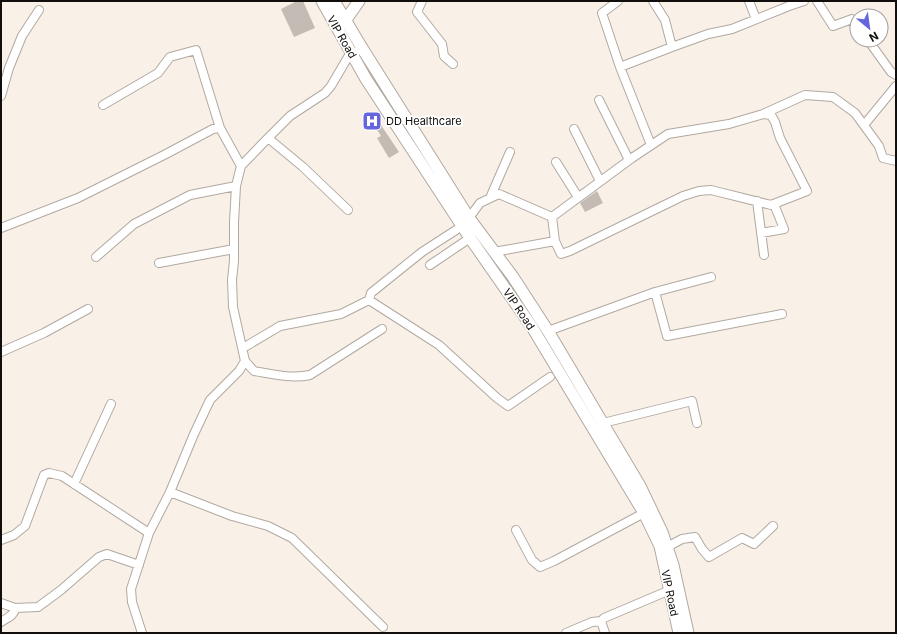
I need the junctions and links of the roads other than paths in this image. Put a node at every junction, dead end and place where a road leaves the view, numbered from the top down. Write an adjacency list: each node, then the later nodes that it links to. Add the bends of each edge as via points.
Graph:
1 (322, 1): 13 (main road, VIP Road)
2 (334, 1): 13 (main road, VIP Road)
3 (359, 1): 13 (main road)
4 (422, 1): 17 (street, via 417,12 442,44 444,56)
5 (618, 1): 18 (street, via 602,13)
6 (653, 1): 14 (street, via 665,20)
7 (749, 1): 11 (street)
8 (804, 1): 11 (street)
9 (817, 1): 12 (street, via 833,26)
10 (39, 10): 21 (street, via 22,36)
11 (756, 19): 14 (street)
12 (849, 20)
13 (341, 24): 16 (main road, VIP Road)
14 (672, 47): 18 (street)
15 (874, 48): 19 (street)
16 (357, 51): 28 (street, via 348,57 332,86 325,93 290,116); 43 (main road, VIP Road); 47 (main road, VIP Road, via 366,79)
17 (453, 64)
18 (620, 66): 29 (street)
19 (896, 75)
20 (896, 86): 25 (street)
21 (1, 96)
22 (599, 100): 31 (street)
23 (103, 105): 26 (street, via 158,73 170,57 196,50)
24 (763, 114): 25 (street, via 805,95 833,97 855,113); 29 (street, via 729,124 668,134); 40 (street, via 771,115 775,122 780,138 807,191)
25 (864, 125): 32 (street, via 879,146 883,158)
26 (220, 128): 34 (street); 44 (street, via 212,129 78,198)
27 (574, 129): 35 (street)
28 (268, 138): 34 (street); 41 (street)
29 (651, 145): 31 (street)
30 (510, 152): 37 (street)
31 (629, 160): 35 (street)
32 (896, 161)
33 (556, 162): 38 (street)
34 (241, 166): 36 (street)
35 (600, 181): 38 (street)
36 (236, 186): 49 (street); 52 (street, via 190,196 134,224)
37 (490, 198): 42 (street, via 498,194); 43 (street, via 480,203)
38 (578, 198): 42 (street)
39 (756, 202): 40 (street); 46 (street); 48 (street, via 711,190 699,191 683,196 570,251 561,254)
40 (774, 204): 46 (street, via 784,229)
41 (348, 210)
42 (552, 216): 48 (street)
43 (469, 218): 50 (main road, VIP Road)
44 (1, 228)
45 (456, 230): 57 (street, via 422,252 371,293)
46 (761, 232): 51 (street)
47 (470, 238): 54 (street); 71 (main road, VIP Road, via 532,327)
48 (555, 241): 50 (street)
49 (234, 250): 53 (street); 62 (street, via 233,307)
50 (494, 252): 61 (main road, VIP Road)
51 (764, 255)
52 (96, 257)
53 (159, 263)
54 (430, 265)
55 (711, 277): 56 (street)
56 (655, 292): 59 (street, via 667,336); 61 (street)
57 (368, 300): 62 (street, via 341,314 280,326); 65 (street, via 439,345 508,406)
58 (88, 308): 63 (street, via 44,333)
59 (782, 314)
60 (382, 329): 64 (street, via 310,375 281,376 254,371)
61 (548, 331): 67 (main road, VIP Road)
62 (243, 348): 64 (street)
63 (1, 352)
64 (246, 361): 70 (street, via 210,400)
65 (550, 378)
66 (111, 404): 69 (street)
67 (603, 423): 68 (street, via 692,401); 76 (main road, VIP Road, via 640,486)
68 (697, 423)
69 (74, 484): 74 (street); 75 (street, via 62,476 50,473 44,476 25,526 14,535)
70 (170, 492): 74 (street); 84 (street, via 232,516 268,526 292,538)
71 (644, 514): 73 (street, via 540,567 532,560); 78 (main road, VIP Road, via 660,546)
72 (773, 526): 76 (street, via 754,544 742,538 709,557 695,536)
73 (516, 530)
74 (149, 533): 77 (street)
75 (1, 540)
76 (667, 547): 80 (main road, VIP Road, via 673,565)
77 (139, 565): 81 (street, via 107,554 99,557 38,607); 85 (street, via 131,589 132,602)
78 (670, 590): 80 (main road, VIP Road); 82 (street)
79 (1, 603): 81 (street)
80 (678, 606): 88 (main road, VIP Road); 89 (main road, VIP Road)
81 (15, 608): 83 (street, via 14,613)
82 (601, 621): 86 (street); 87 (street)
83 (1, 622)
84 (383, 628)
85 (142, 633)
86 (566, 633)
87 (605, 633)
88 (679, 633)
89 (688, 633)

